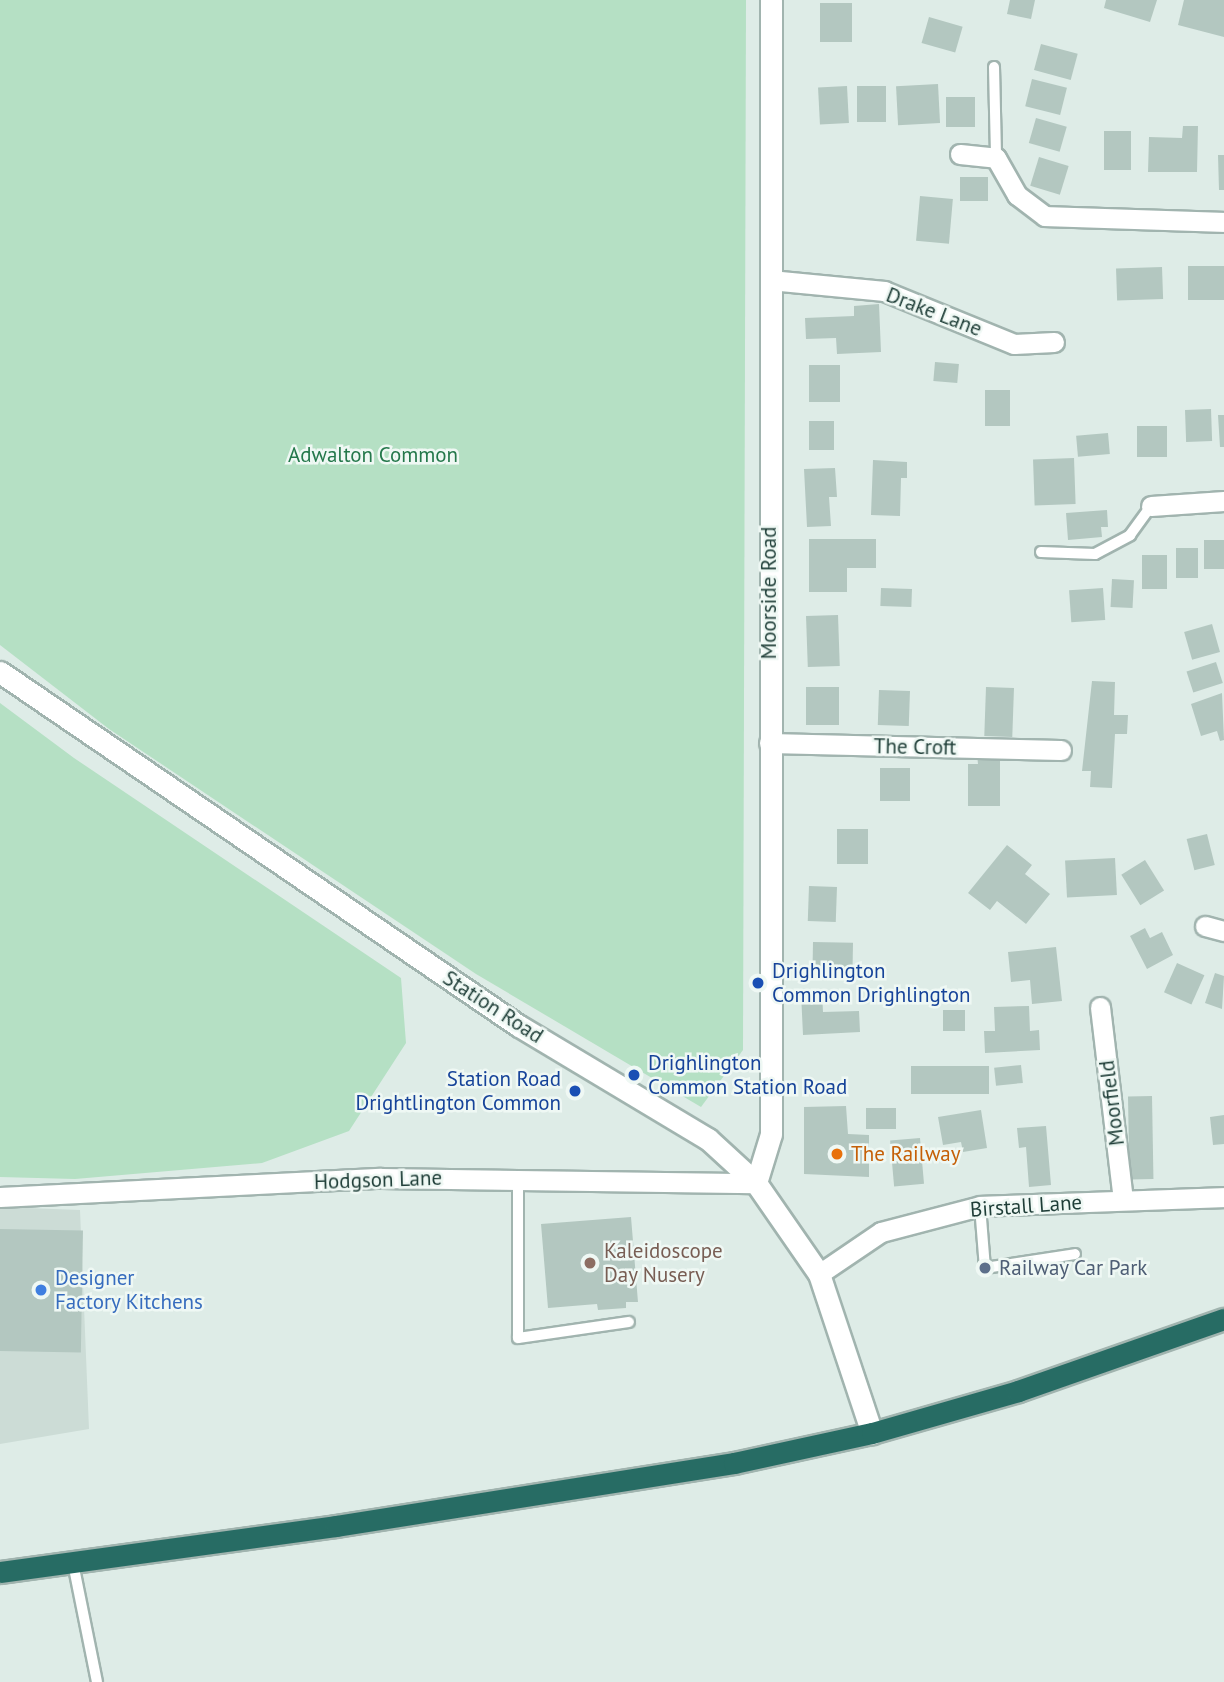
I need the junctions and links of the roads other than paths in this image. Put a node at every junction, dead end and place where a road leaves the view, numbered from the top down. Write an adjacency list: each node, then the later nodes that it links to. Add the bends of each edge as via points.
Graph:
1 (771, 0): 6 (main road, Moorside Road)
2 (994, 67): 4 (lane)
3 (960, 154): 4 (street)
4 (996, 158): 5 (street, via 1017,195 1045,216)
5 (1224, 222)
6 (770, 280): 7 (street, Drake Lane, via 884,290 1014,344); 12 (main road, Moorside Road)
7 (1054, 342)
8 (1224, 501): 9 (street)
9 (1151, 506): 10 (lane, via 1129,535 1095,554)
10 (1041, 552)
11 (0, 672): 18 (main road, Station Road, via 519,1026 708,1139)
12 (769, 743): 13 (street, The Croft); 18 (main road, Moorside Road, via 771,1134)
13 (1060, 750)
14 (1205, 926): 15 (street)
15 (1224, 931)
16 (1101, 1007): 21 (street, Moorfield)
17 (518, 1177): 18 (street, Hodgson Lane); 19 (street, Hodgson Lane, via 381,1178); 26 (lane, via 518,1338)
18 (756, 1183): 24 (main road, Station Road)
19 (0, 1196)
20 (1224, 1197): 21 (street, Birstall Lane)
21 (1123, 1199): 22 (street, Birstall Lane)
22 (980, 1206): 23 (lane, via 985,1268); 24 (street, Birstall Lane, via 881,1232)
23 (1075, 1254)
24 (819, 1274): 27 (main road, Station Road)
25 (1224, 1319): 27 (highway, via 1018,1391)
26 (629, 1322)
27 (872, 1433): 28 (highway, via 720,1465)
28 (74, 1563): 29 (highway); 30 (lane)
29 (0, 1572)
30 (97, 1682)

